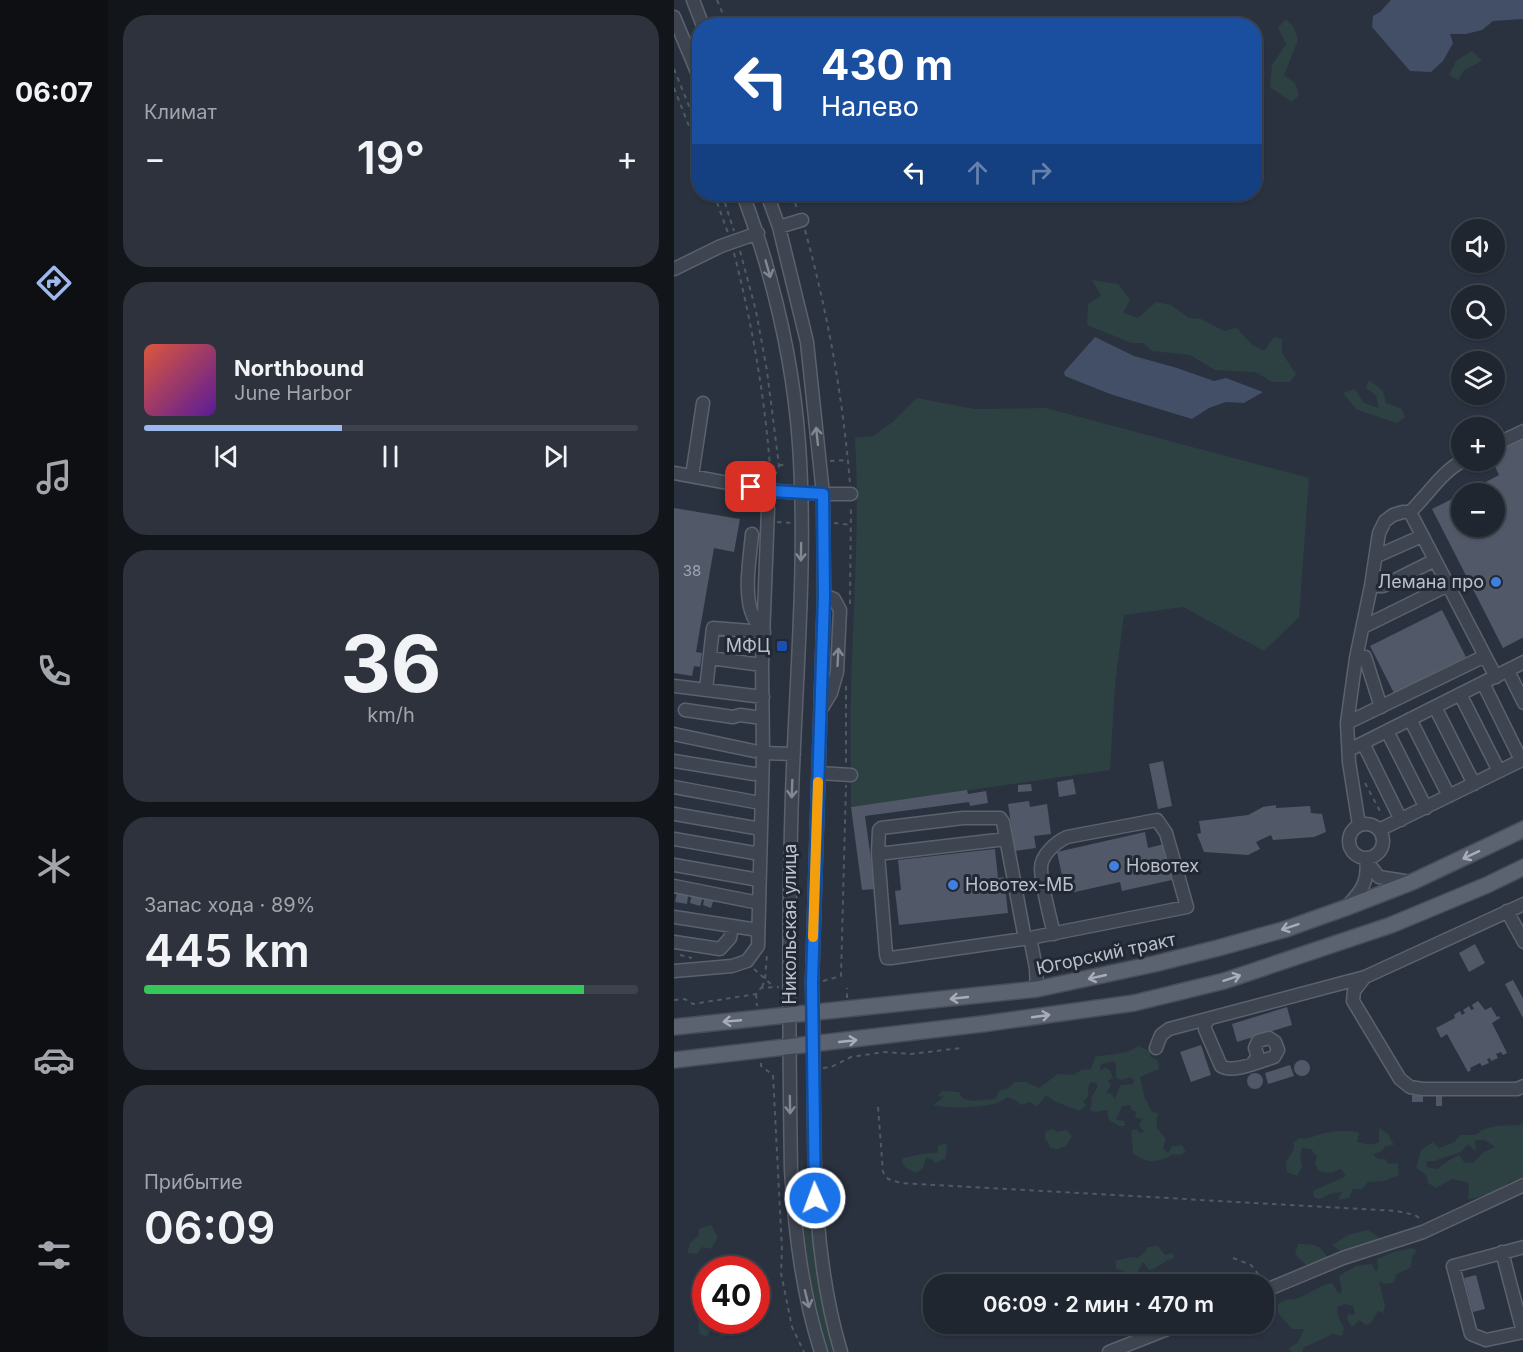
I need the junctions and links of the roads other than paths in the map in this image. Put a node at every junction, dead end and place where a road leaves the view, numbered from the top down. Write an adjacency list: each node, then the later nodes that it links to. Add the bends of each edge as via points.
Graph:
1 (693, 0): 3 (street)
2 (674, 17): 4 (street)
3 (700, 18)
4 (692, 60)
5 (746, 201): 9 (street, Никольская улица)
6 (770, 201): 8 (street, Никольская улица)
7 (802, 220): 8 (street)
8 (779, 227): 19 (street, Никольская улица, one-way to 8, via 806,342)
9 (758, 233): 10 (street); 18 (street, Никольская улица, one-way to 18, via 786,348)
10 (674, 269)
11 (703, 403): 16 (street)
12 (1523, 431): 13 (street)
13 (1505, 440)
14 (1451, 471): 21 (street)
15 (674, 473): 16 (street)
16 (692, 476): 17 (street)
17 (769, 487): 18 (street); 29 (street)
18 (801, 493): 19 (street); 56 (street, Никольская улица, one-way to 56)
19 (823, 494): 20 (street); 60 (street, Никольская улица, one-way to 19)
20 (851, 494)
21 (1410, 512): 23 (street); 24 (street, via 1385,521 1379,533)
22 (752, 534): 29 (street, via 749,600 753,616)
23 (1422, 536): 24 (street); 25 (street)
24 (1377, 556): 27 (street)
25 (1435, 560): 26 (street); 27 (street, via 1383,586)
26 (1448, 585): 28 (street); 30 (street)
27 (1371, 586): 28 (street)
28 (1364, 627): 32 (street)
29 (764, 632): 31 (street, via 713,628); 34 (street)
30 (1485, 656): 36 (street); 45 (street)
31 (710, 658): 34 (street); 41 (street)
32 (1356, 658): 39 (street); 40 (street, via 1365,657)
33 (1523, 662): 35 (street)
34 (762, 665): 43 (street)
35 (1508, 670): 36 (street); 44 (street)
36 (1496, 676): 37 (street)
37 (1482, 683): 42 (street); 57 (street)
38 (674, 686): 41 (street)
39 (1352, 688): 40 (street); 50 (street)
40 (1374, 688): 45 (street)
41 (706, 689): 43 (street)
42 (1460, 694): 46 (street); 59 (street)
43 (763, 697): 48 (street)
44 (1523, 703)
45 (1381, 707): 50 (street)
46 (1435, 707): 49 (street); 63 (street)
47 (685, 710): 48 (street)
48 (762, 718): 55 (street)
49 (1410, 719): 51 (street); 65 (street)
50 (1347, 723): 54 (street)
51 (1387, 731): 53 (street); 67 (street)
52 (674, 734): 55 (street)
53 (1363, 743): 54 (street); 69 (street)
54 (1349, 750): 70 (street)
55 (759, 752): 56 (street); 71 (street)
56 (794, 754): 99 (street, Никольская улица, one-way to 99)
57 (1522, 759): 59 (street)
58 (674, 761): 61 (street)
59 (1499, 771): 63 (street)
60 (819, 773): 62 (street); 98 (street, Никольская улица)
61 (755, 774)
62 (849, 775)
63 (1474, 784): 65 (street)
64 (674, 788): 66 (street)
65 (1449, 796): 67 (street)
66 (755, 802)
67 (1426, 808): 69 (street)
68 (674, 814): 71 (street)
69 (1401, 820): 72 (street)
70 (1359, 825): 72 (street); 78 (street, via 1351,832 1349,842 1353,852)
71 (761, 829): 76 (street)
72 (1379, 830): 78 (street, via 1380,850)
73 (1523, 830): 82 (main road, Югорский тракт, one-way to 82)
74 (674, 839): 76 (street)
75 (1006, 839): 77 (street); 77 (street, via 1000,818 963,818 881,828); 92 (street)
76 (760, 854): 81 (street)
77 (878, 854): 92 (street, via 887,958)
78 (1366, 860): 82 (street, via 1379,878); 86 (street, via 1366,883)
79 (674, 865): 81 (street)
80 (1523, 867): 102 (main road, one-way to 80, via 1134,1003 1224,981 1391,925)
81 (760, 880): 84 (street)
82 (1412, 882): 86 (main road, Югорский тракт)
83 (674, 886): 84 (street)
84 (759, 903): 90 (street)
85 (1523, 903): 87 (street)
86 (1345, 908): 97 (main road, Югорский тракт, one-way to 97, via 1218,948)
87 (1507, 911): 94 (street); 96 (street)
88 (674, 917): 89 (street)
89 (732, 927): 90 (street); 93 (street, via 730,938 720,949)
90 (758, 930): 95 (street, via 758,946 747,961)
91 (1054, 934): 91 (street, via 1041,867 1054,845 1067,837 1157,820 1166,833 1187,907); 92 (street)
92 (1028, 939): 97 (street)
93 (674, 942)
94 (1523, 942)
95 (674, 971)
96 (1365, 977): 100 (street); 107 (street, via 1354,991 1353,1001 1400,1080 1410,1087)
97 (1037, 989): 98 (main road, Югорский тракт, one-way to 98)
98 (813, 1013): 99 (main road, Югорский тракт); 102 (street, Никольская улица)
99 (790, 1016): 101 (main road, Югорский тракт, one-way to 101); 103 (street, Никольская улица)
100 (1209, 1018): 104 (street, via 1164,1032); 106 (street, via 1205,1029 1221,1066 1231,1070)
101 (674, 1027)
102 (814, 1044): 103 (main road); 115 (street, Никольская улица, via 816,1217)
103 (790, 1047): 105 (main road); 114 (street, Никольская улица, one-way to 114, via 794,1215 803,1285)
104 (1156, 1048)
105 (674, 1060)
106 (1252, 1064)
107 (1523, 1086)
108 (1523, 1185): 111 (street, via 1424,1232 1343,1258)
109 (1523, 1247): 110 (street)
110 (1502, 1252): 112 (street); 112 (street, via 1453,1266 1471,1334 1486,1340)
111 (1274, 1287)
112 (1523, 1332)
113 (1155, 1334): 116 (street)
114 (821, 1352)
115 (841, 1352)
116 (1109, 1352)

